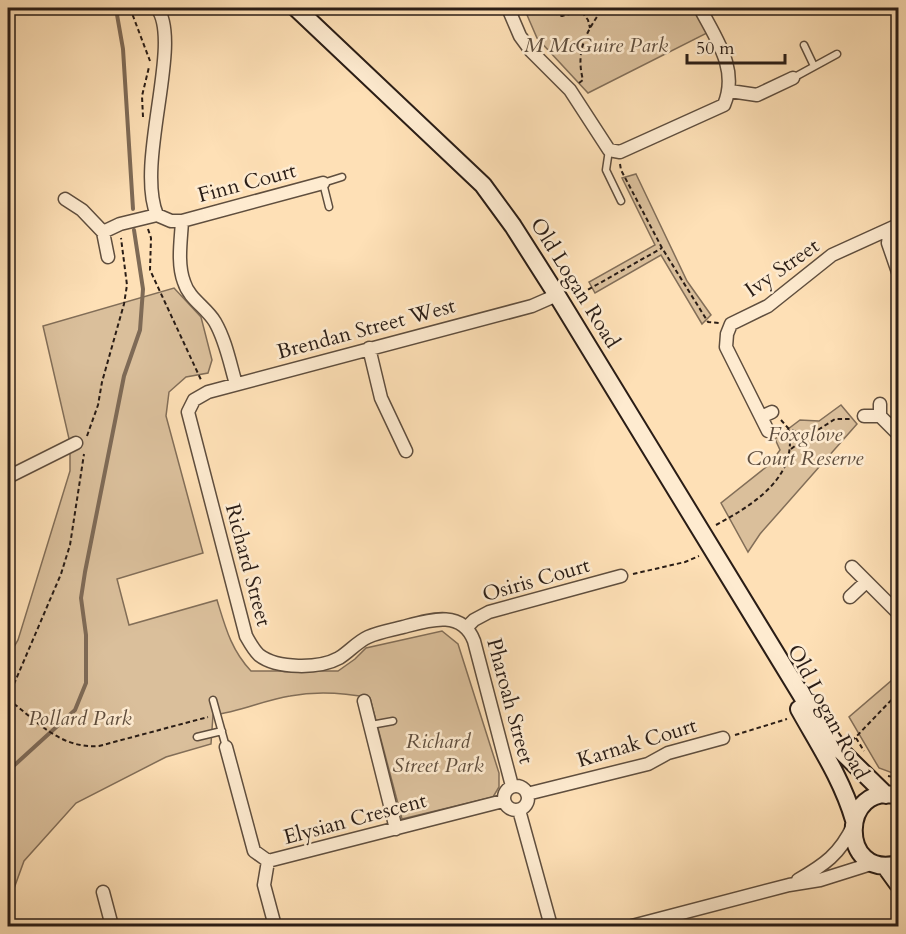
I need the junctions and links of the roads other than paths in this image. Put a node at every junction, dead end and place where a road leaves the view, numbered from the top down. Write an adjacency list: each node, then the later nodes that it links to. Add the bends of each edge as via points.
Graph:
1 (157, 8): 16 (street, via 163,15 166,36 152,152)
2 (296, 8): 22 (main road, Old Logan Road, via 483,185)
3 (508, 8): 10 (street, via 531,51 570,90)
4 (700, 8): 9 (street, via 729,66)
5 (804, 45): 7 (lane)
6 (837, 54): 7 (lane)
7 (814, 66): 8 (lane)
8 (793, 78): 9 (street, via 757,94)
9 (730, 91): 10 (street, via 723,105)
10 (615, 151): 14 (lane, via 606,170)
11 (342, 177): 12 (lane, Finn Court)
12 (323, 183): 15 (lane, Finn Court); 17 (street, Finn Court)
13 (65, 199): 19 (street)
14 (621, 201)
15 (329, 207)
16 (157, 215): 17 (street); 19 (street)
17 (182, 221): 24 (street, via 184,283 214,320)
18 (895, 228): 21 (street, via 888,243); 27 (street, Ivy Street, via 832,255 768,306 729,329 726,347 768,416)
19 (103, 232): 20 (street)
20 (108, 257)
21 (898, 272)
22 (557, 295): 23 (street, Brendan Street West, via 532,306); 37 (main road, Old Logan Road)
23 (369, 348): 24 (street, Brendan Street West); 30 (street, via 381,398)
24 (236, 384): 25 (street, Brendan Street West, via 208,392)
25 (190, 406): 38 (street, Richard Street, via 189,422 246,636 259,654 286,665 324,663 340,658 367,637 437,618 448,618)
26 (858, 418): 28 (street, via 884,409)
27 (768, 431)
28 (898, 434)
29 (81, 443): 31 (street)
30 (406, 451)
31 (8, 477)
32 (852, 567): 34 (street)
33 (621, 576): 38 (street, Osiris Court, via 489,612)
34 (866, 582): 35 (street); 36 (street)
35 (850, 597)
36 (898, 613)
37 (759, 627): 49 (main road, Old Logan Road, via 840,750); 52 (main road, Old Logan Road, via 849,800)
38 (466, 628): 47 (street, Pharoah Street, via 474,641)
39 (213, 700): 43 (lane)
40 (364, 701): 42 (street)
41 (393, 720): 42 (lane)
42 (371, 725): 53 (street)
43 (222, 731): 44 (lane); 46 (lane)
44 (197, 737)
45 (723, 738): 48 (street, Karnak Court, via 668,753 648,764)
46 (226, 747): 54 (street, Elysian Crescent, via 254,851)
47 (512, 786): 48 (street, via 521,787); 50 (street, via 506,790)
48 (527, 794): 51 (street, via 527,804)
49 (892, 796): 52 (main road, via 866,802)
50 (503, 801): 51 (street, via 509,809); 53 (street, Elysian Crescent)
51 (519, 810): 61 (street)
52 (854, 823): 55 (main road, Old Logan Road, via 857,848); 57 (street, via 841,849 828,863)
53 (396, 829): 54 (street, Elysian Crescent)
54 (268, 861): 60 (street, via 264,885)
55 (886, 864): 56 (main road); 57 (street)
56 (898, 884)
57 (789, 885): 62 (street)
58 (103, 892): 59 (street)
59 (112, 927)
60 (275, 927)
61 (551, 927)
62 (632, 927)

